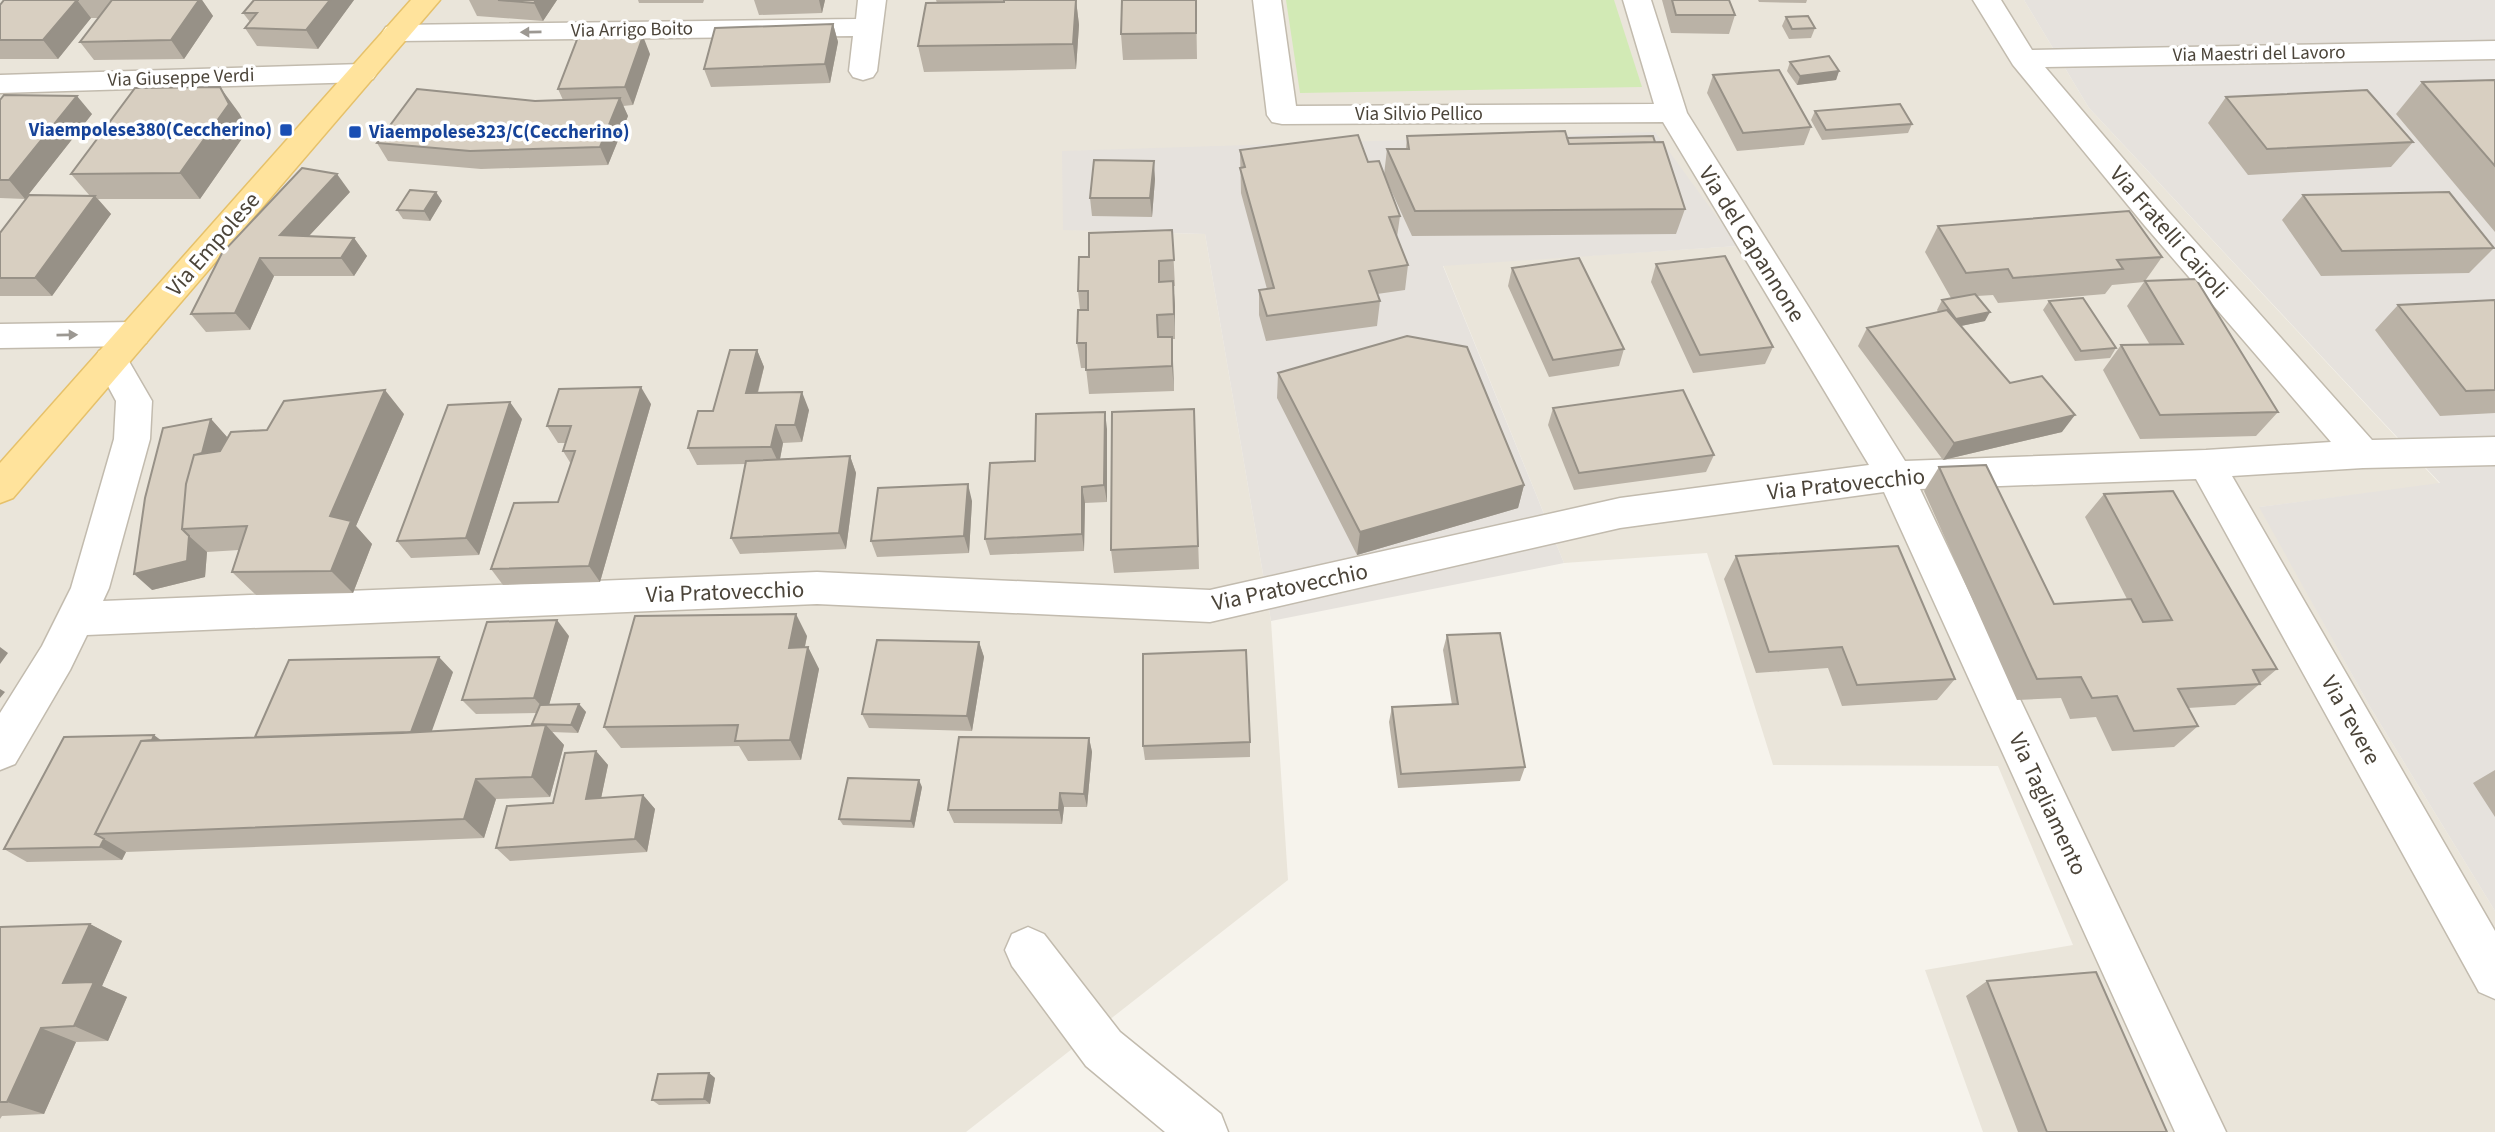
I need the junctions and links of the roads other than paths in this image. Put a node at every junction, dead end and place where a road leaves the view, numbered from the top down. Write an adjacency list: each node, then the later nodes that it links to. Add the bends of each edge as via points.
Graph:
1 (426, 0): 6 (main road, Via Empolese)
2 (1267, 0): 12 (street, Via Silvio Pellico, via 1282,115)
3 (1637, 0): 12 (street, Via del Capannone)
4 (1987, 0): 8 (street, Via Fratelli Cairoli)
5 (870, 14): 6 (street, Via Arrigo Boito, one-way to 6); 9 (street)
6 (396, 33): 10 (main road, Via Empolese)
7 (2495, 50): 8 (street, Via Maestri del Lavoro)
8 (2023, 59): 16 (street, Via Fratelli Cairoli)
9 (863, 71)
10 (363, 73): 11 (street, Via Giuseppe Verdi); 14 (main road, Via Empolese)
11 (0, 84)
12 (1672, 113): 18 (street, Via del Capannone)
13 (0, 336): 14 (street, one-way to 14)
14 (122, 347): 19 (main road, Via Empolese); 20 (street, via 134,401 132,439 90,588)
15 (2495, 451): 16 (street, Via Pratovecchio)
16 (2363, 454): 17 (street, Via Pratovecchio)
17 (2206, 464): 18 (street, Via Pratovecchio); 23 (street, Via Tevere)
18 (1895, 476): 20 (street, Via Pratovecchio, via 1620,513 1210,606 817,588); 25 (street, Via Tagliamento)
19 (0, 488)
20 (76, 619): 21 (street)
21 (0, 751)
22 (1028, 950): 24 (street, via 1103,1049)
23 (2495, 976)
24 (1203, 1132)
25 (2201, 1132)

